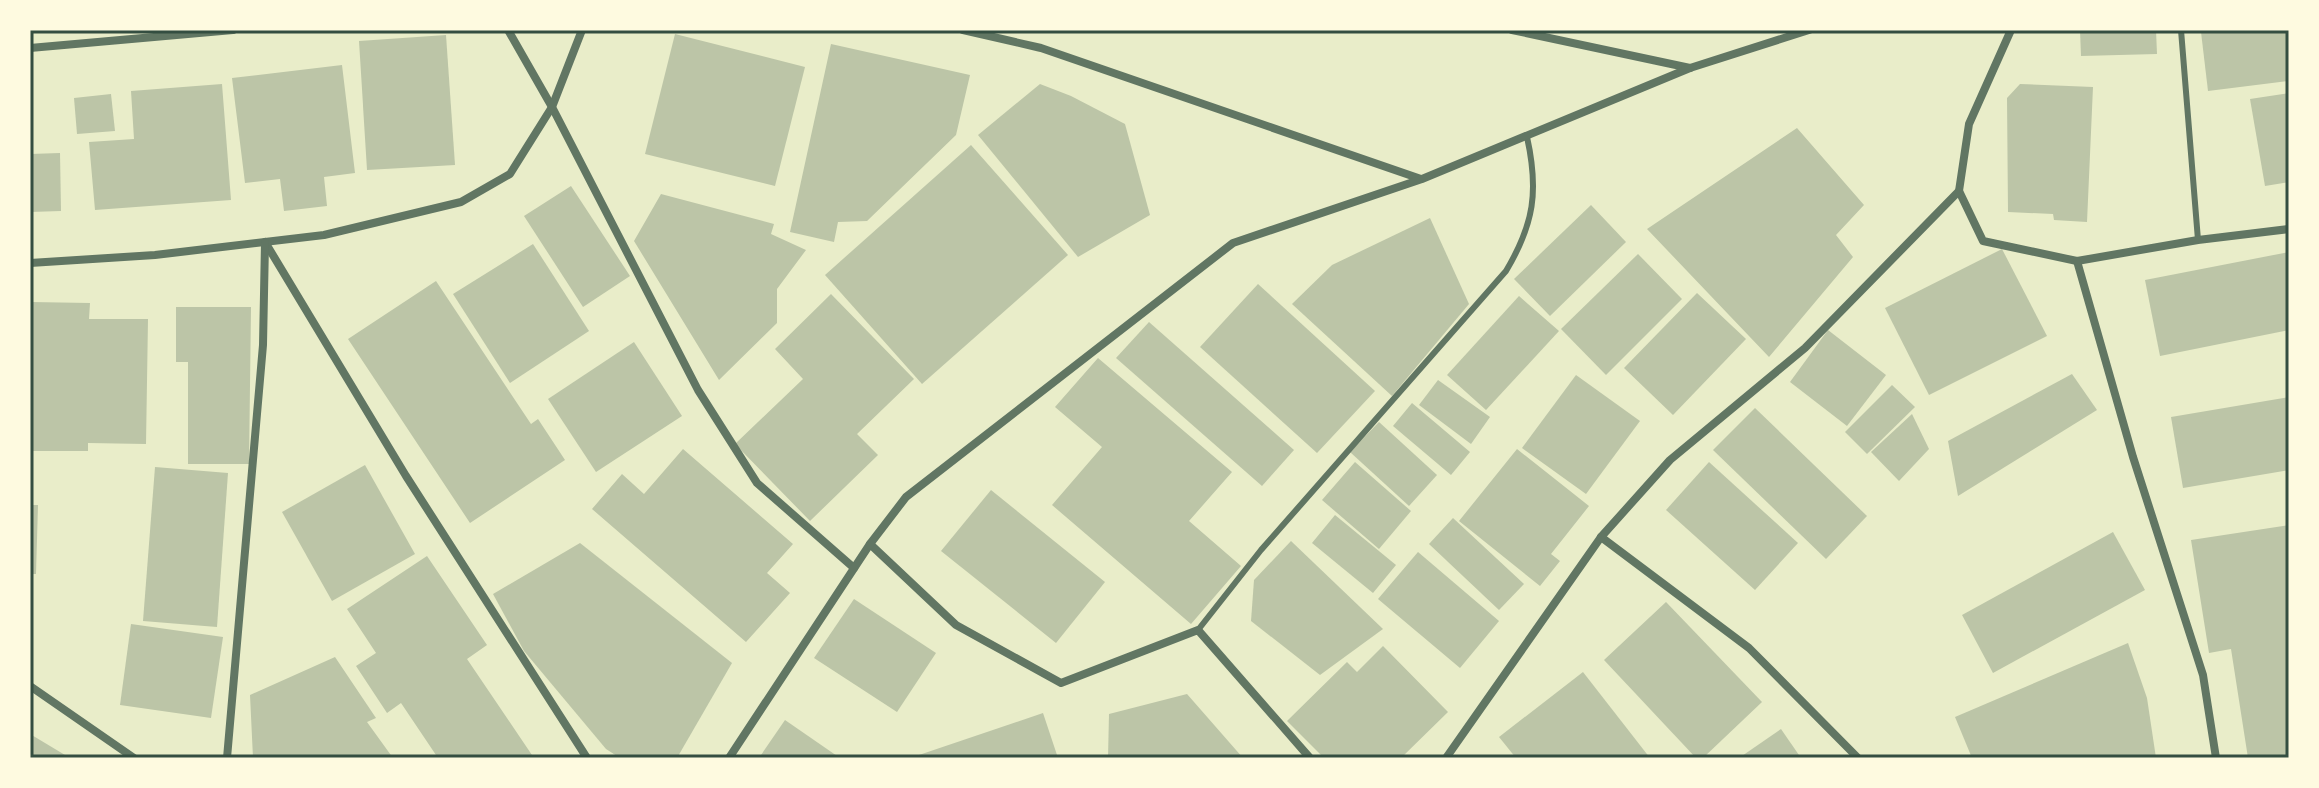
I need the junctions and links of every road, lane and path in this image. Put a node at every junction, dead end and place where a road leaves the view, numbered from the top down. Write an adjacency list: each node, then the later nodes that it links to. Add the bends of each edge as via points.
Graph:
1 (233, 30): 9 (street)
2 (508, 30): 12 (street)
3 (582, 30): 12 (street)
4 (963, 30): 14 (street, via 1041,48)
5 (1512, 30): 11 (street)
6 (1809, 30): 11 (street)
7 (2011, 30): 15 (street, via 1969,124)
8 (2181, 30): 17 (lane)
9 (206, 31): 10 (street)
10 (30, 48)
11 (1690, 68): 13 (street)
12 (552, 107): 18 (street, via 510,174 461,202 324,235); 23 (street, via 698,390 757,483)
13 (1527, 137): 14 (street); 24 (lane, via 1534,197 1528,227 1506,271 1261,550)
14 (1422, 179): 22 (street, via 1233,243 906,497)
15 (1959, 191): 19 (street, via 1983,241); 21 (street, via 1805,348 1670,460)
16 (2289, 229): 17 (street)
17 (2198, 240): 19 (street)
18 (265, 242): 20 (street); 27 (street, via 263,345); 28 (street, via 406,476)
19 (2077, 261): 33 (street, via 2203,675)
20 (30, 263)
21 (1601, 537): 31 (street); 32 (street, via 1749,648)
22 (870, 544): 23 (street); 24 (street, via 956,625 1061,683)
23 (854, 568): 29 (street)
24 (1198, 630): 30 (street)
25 (30, 686): 26 (street)
26 (134, 758)
27 (227, 758)
28 (587, 758)
29 (729, 758)
30 (1310, 758)
31 (1446, 758)
32 (1858, 758)
33 (2216, 758)

